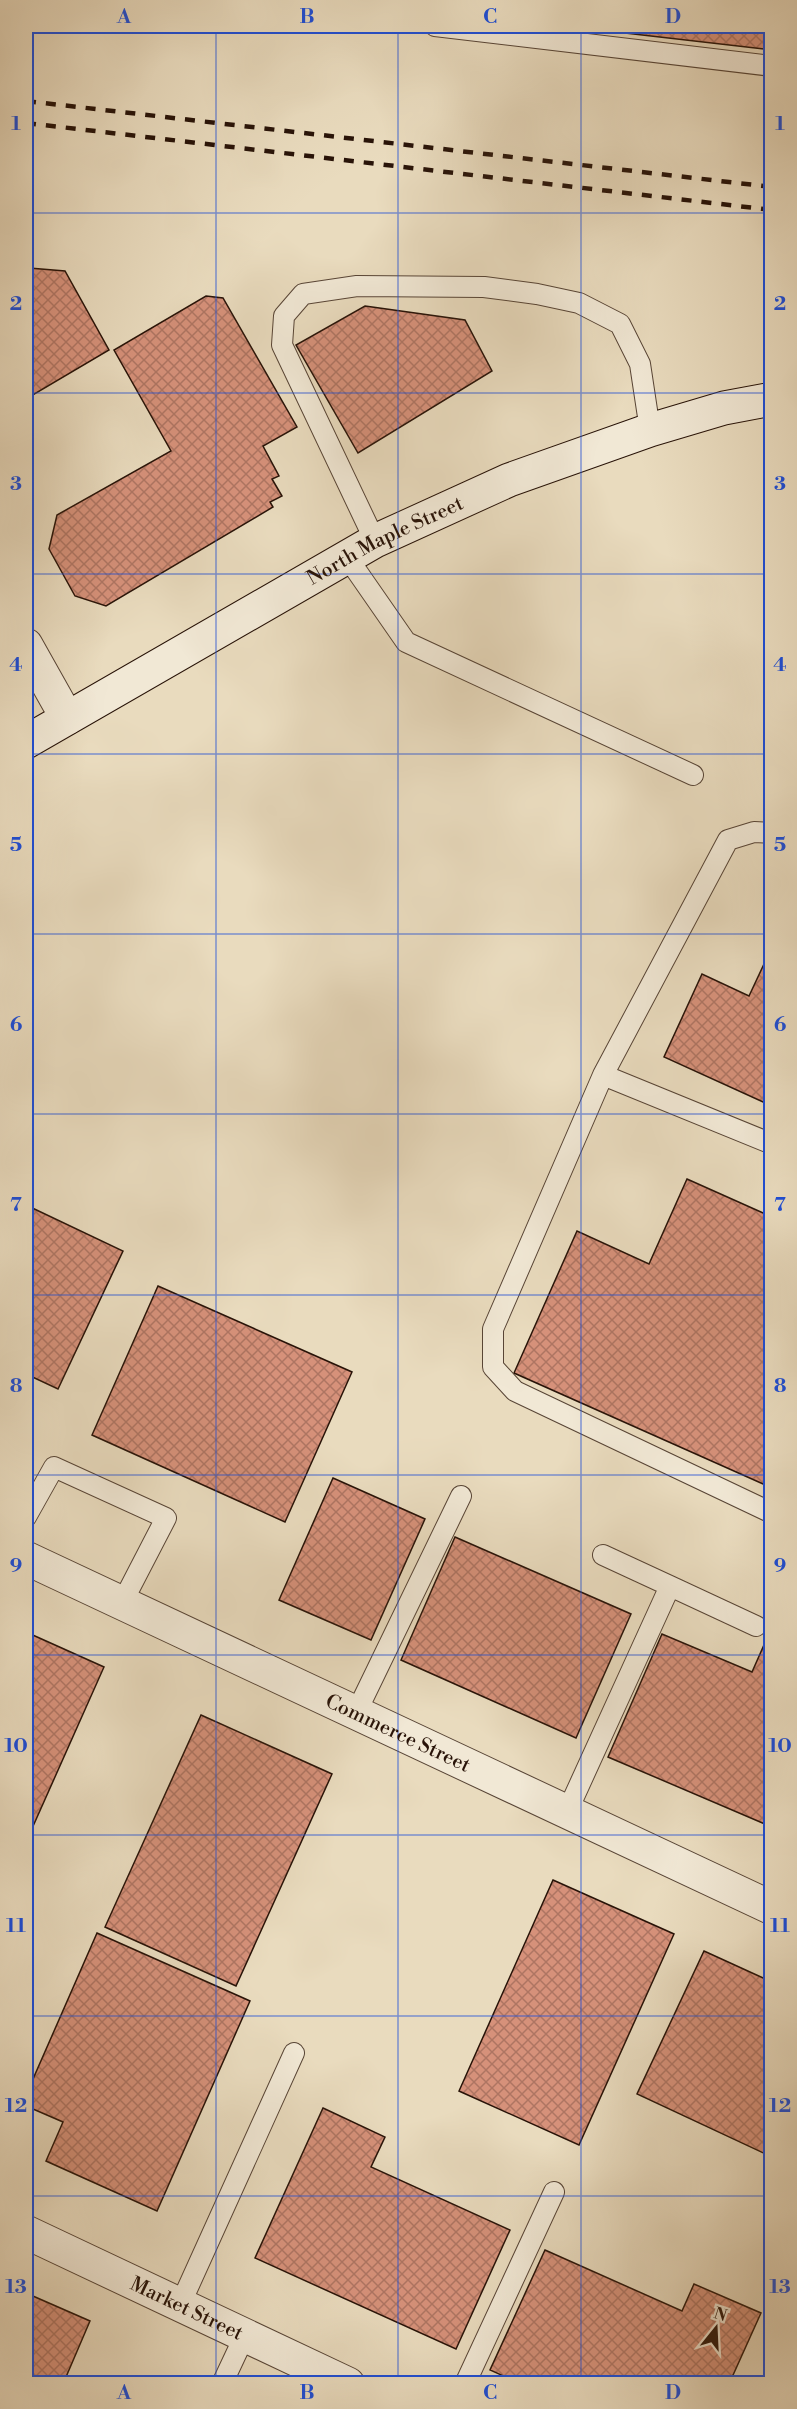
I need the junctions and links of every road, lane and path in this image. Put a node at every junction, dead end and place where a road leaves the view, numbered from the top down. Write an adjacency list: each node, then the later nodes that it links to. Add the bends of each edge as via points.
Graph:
1 (435, 26): 2 (lane)
2 (771, 66)
3 (771, 399): 4 (street, North Maple Street)
4 (650, 430): 5 (street, North Maple Street, via 509,480); 5 (lane, via 640,364 620,324 579,303 484,287 357,286 303,294 284,316 282,345)
5 (375, 541): 6 (street, North Maple Street)
6 (347, 557): 8 (street, North Maple Street); 10 (lane, via 406,642)
7 (26, 645): 8 (street)
8 (67, 718): 9 (street, North Maple Street)
9 (26, 742)
10 (693, 775)
11 (771, 833): 12 (lane, via 754,832 728,840)
12 (603, 1075): 13 (lane); 15 (lane, via 494,1329 493,1367 515,1391)
13 (771, 1144)
14 (461, 1496): 22 (lane)
15 (771, 1513)
16 (26, 1517): 20 (lane, via 54,1467 166,1518)
17 (603, 1555): 19 (lane)
18 (26, 1558): 20 (street, Commerce Street)
19 (670, 1586): 21 (lane); 23 (lane)
20 (123, 1603): 22 (street, Commerce Street)
21 (756, 1626)
22 (357, 1713): 23 (street, Commerce Street)
23 (567, 1812): 24 (street, Commerce Street)
24 (771, 1908)
25 (294, 2053): 28 (lane)
26 (554, 2192): 32 (lane)
27 (26, 2232): 28 (street, Market Street)
28 (180, 2305): 29 (street, Market Street)
29 (245, 2335): 30 (lane); 31 (street, Market Street)
30 (222, 2384)
31 (348, 2384)
32 (465, 2384)

